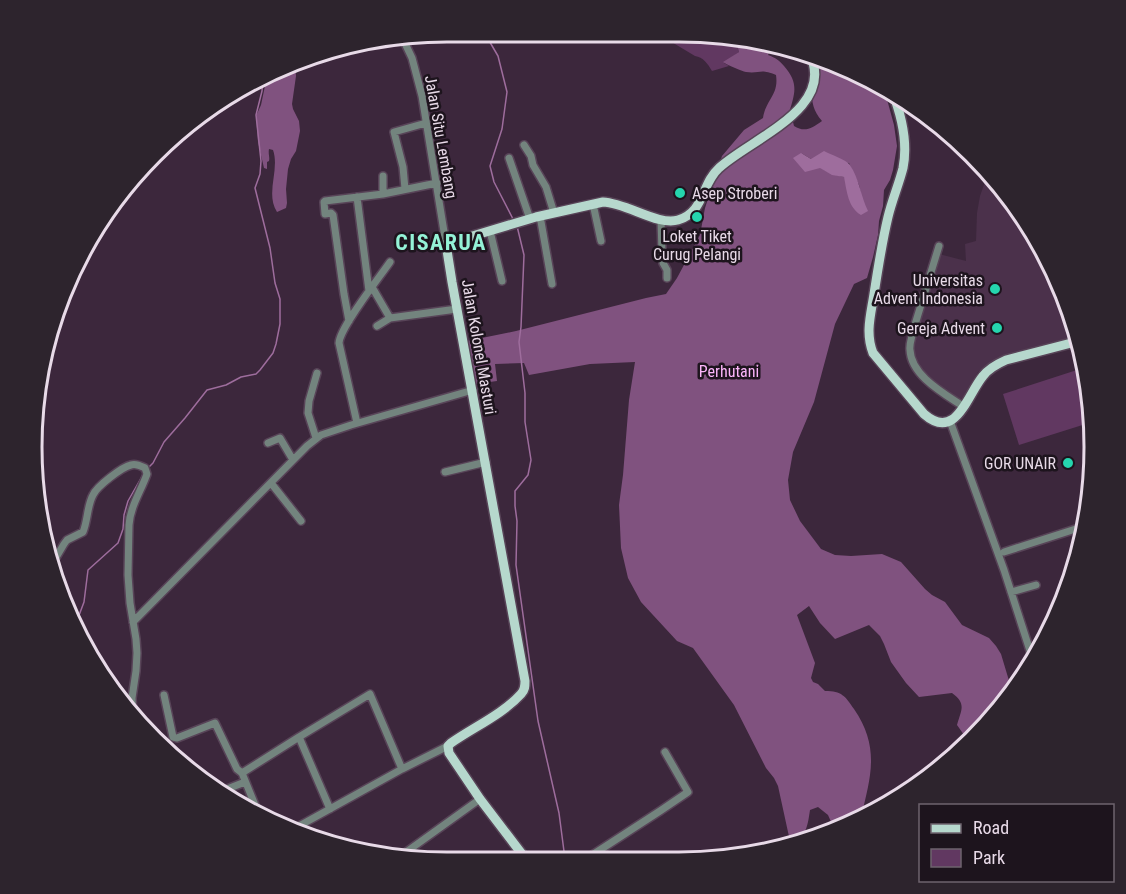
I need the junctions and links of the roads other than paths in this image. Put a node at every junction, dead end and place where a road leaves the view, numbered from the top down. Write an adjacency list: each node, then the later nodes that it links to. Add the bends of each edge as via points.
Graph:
1 (406, 44): 4 (street, Jalan Situ Lembang, via 415,66)
2 (815, 65): 15 (main road, via 815,82 797,111 717,169 689,215 674,221)
3 (897, 106): 33 (main road, via 903,132 903,165 878,263 869,343 924,414 939,423)
4 (426, 123): 8 (street, Jalan Situ Lembang); 9 (street, via 394,132)
5 (524, 145): 13 (street, via 547,188)
6 (509, 158): 14 (street)
7 (383, 176): 10 (street)
8 (437, 183): 9 (street); 18 (street, Jalan Situ Lembang)
9 (405, 189): 10 (street)
10 (383, 194): 11 (street)
11 (357, 197): 24 (street); 27 (street, via 324,204 325,214 333,215)
12 (593, 204): 13 (main road); 15 (main road, via 614,202); 17 (street)
13 (554, 213): 14 (main road)
14 (531, 218): 16 (main road); 23 (street)
15 (661, 220): 21 (street)
16 (490, 231): 18 (main road); 22 (street)
17 (601, 241)
18 (446, 244): 25 (main road, Jalan Kolonel Masturi)
19 (939, 246): 32 (street, via 910,353 934,388)
20 (390, 262): 24 (street)
21 (667, 278)
22 (502, 282)
23 (552, 284)
24 (371, 289): 26 (street); 27 (street)
25 (457, 309): 26 (street); 31 (main road, Jalan Kolonel Masturi)
26 (390, 318): 28 (street)
27 (350, 321): 34 (street, via 339,344)
28 (377, 326)
29 (1070, 343): 32 (main road, via 997,364 981,378)
30 (317, 373): 35 (street, via 308,413)
31 (473, 390): 34 (street); 38 (main road, Jalan Kolonel Masturi)
32 (964, 407): 33 (main road)
33 (950, 421): 46 (street)
34 (357, 423): 35 (street)
35 (316, 438): 37 (street)
36 (268, 443): 37 (street, via 280,438)
37 (293, 460): 40 (street)
38 (486, 462): 39 (street); 52 (main road, Jalan Kolonel Masturi, via 525,687 499,712)
39 (445, 471)
40 (271, 483): 41 (street); 47 (street)
41 (301, 521)
42 (1076, 528): 43 (street)
43 (1004, 552)
44 (57, 556): 47 (street, via 67,540 83,532 92,497 102,484 131,465 144,467 147,474 129,517 128,575)
45 (1036, 585): 46 (street)
46 (1011, 592): 48 (street)
47 (133, 622): 50 (street, via 137,652)
48 (1030, 649)
49 (164, 695): 55 (street, via 173,737 215,723)
50 (132, 701)
51 (299, 737): 54 (street, via 370,694); 55 (street); 60 (street)
52 (448, 746): 54 (street); 58 (main road)
53 (665, 752): 64 (street, via 688,792)
54 (402, 769): 60 (street)
55 (242, 773): 56 (street)
56 (245, 782): 57 (street); 59 (street)
57 (229, 788)
58 (480, 799): 62 (street); 63 (main road)
59 (254, 803)
60 (330, 809): 61 (street)
61 (301, 825)
62 (409, 850)
63 (520, 852)
64 (597, 852)

